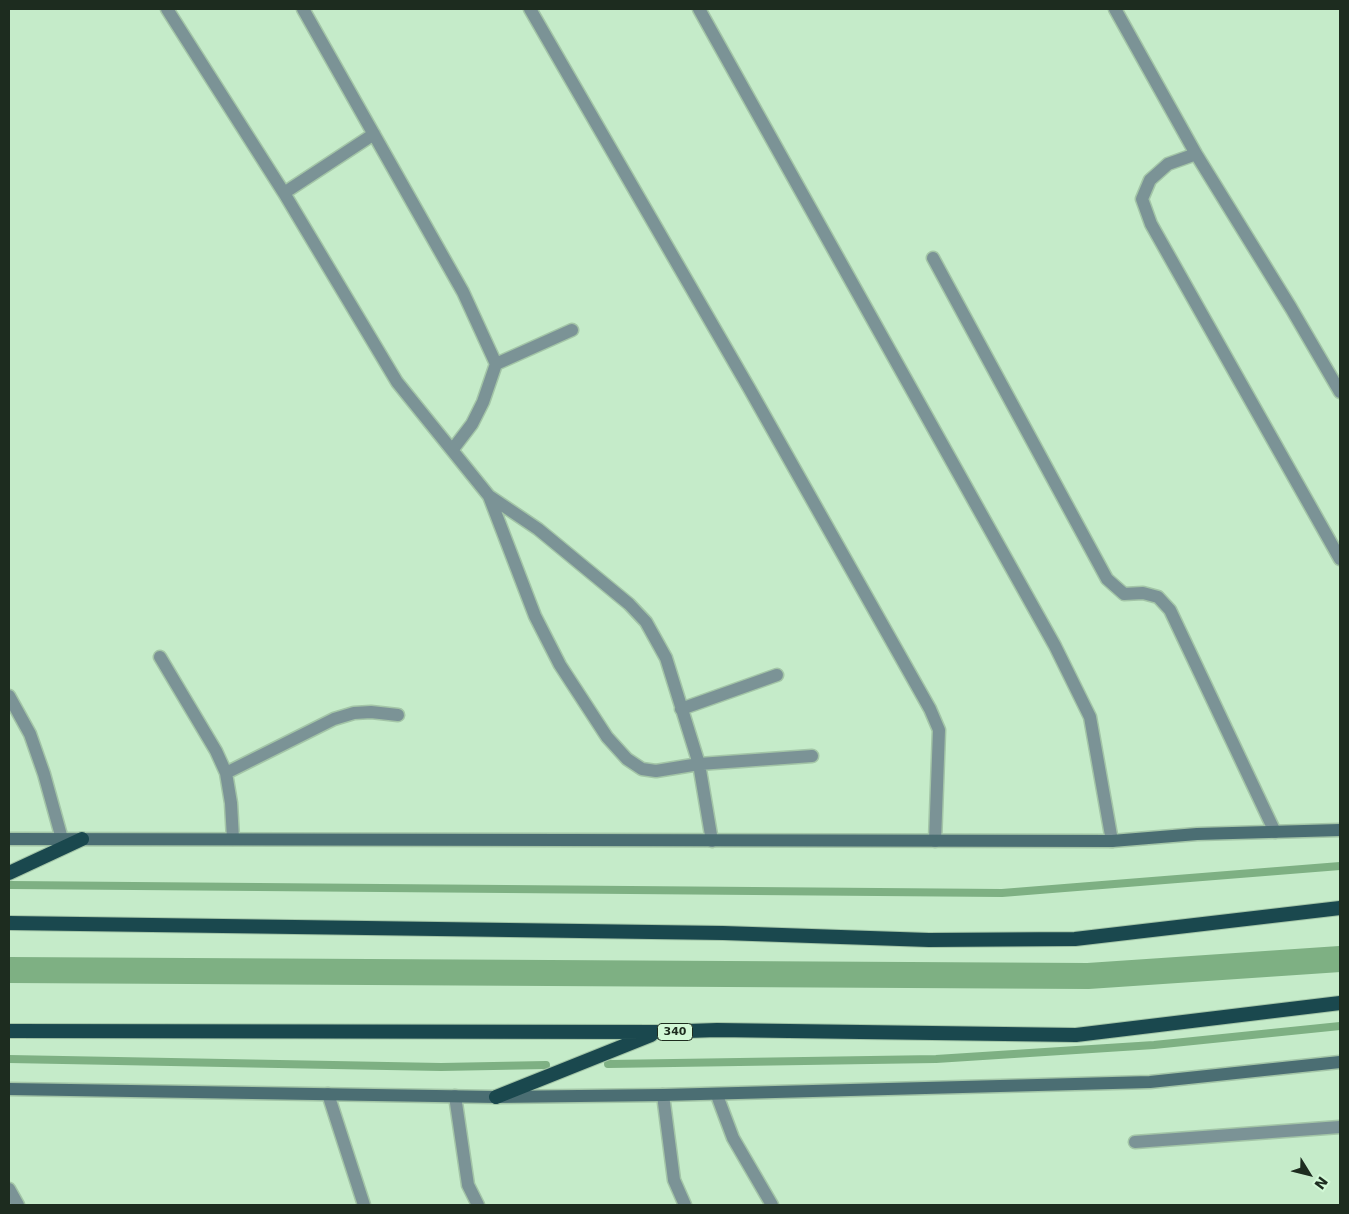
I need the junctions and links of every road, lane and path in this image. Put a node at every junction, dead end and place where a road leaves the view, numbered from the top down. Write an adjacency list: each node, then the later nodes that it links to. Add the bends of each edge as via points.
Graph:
1 (167, 9): 8 (street)
2 (303, 9): 6 (street)
3 (530, 9): 32 (street, via 930,709 938,730)
4 (698, 9): 31 (street, via 1055,646 1086,708)
5 (1115, 9): 7 (street)
6 (374, 134): 8 (street); 11 (street, via 463,292)
7 (1196, 154): 12 (street); 15 (street, via 1168,164 1150,180 1142,199 1151,224)
8 (284, 192): 13 (street, via 397,382)
9 (934, 258): 25 (street, via 1107,578 1124,594 1142,593 1158,597 1170,610)
10 (572, 330): 11 (street)
11 (496, 364): 13 (street, via 472,424)
12 (1340, 392)
13 (453, 449): 14 (street)
14 (489, 496): 19 (street, via 538,529 629,604 646,622 666,658); 22 (street, via 535,616 560,665 607,737 627,759 642,769 656,771)
15 (1340, 559)
16 (160, 657): 23 (street)
17 (777, 675): 19 (street)
18 (9, 696): 27 (street, via 30,734)
19 (681, 709): 22 (street)
20 (398, 716): 23 (street, via 371,712 334,719)
21 (812, 756): 22 (street)
22 (699, 764): 30 (street)
23 (226, 772): 29 (street)
24 (1340, 830): 25 (main road)
25 (1275, 832): 31 (main road)
26 (9, 839): 27 (main road)
27 (62, 839): 28 (main road)
28 (82, 839): 29 (main road); 33 (highway)
29 (233, 840): 30 (main road)
30 (712, 841): 32 (main road)
31 (1112, 841): 32 (main road)
32 (935, 842)
33 (9, 873)
34 (1340, 908): 35 (highway, via 1076,939 929,940 713,933)
35 (9, 923)
36 (1340, 1003): 38 (highway, 340, via 1076,1035)
37 (9, 1031): 38 (highway, 340)
38 (659, 1032): 44 (highway)
39 (1340, 1062): 42 (main road, via 1150,1082)
40 (9, 1090): 41 (main road)
41 (328, 1094): 43 (main road); 50 (street)
42 (663, 1095): 44 (main road); 52 (street, via 674,1180)
43 (454, 1096): 44 (main road); 51 (street, via 468,1185)
44 (496, 1097)
45 (718, 1098): 53 (street, via 733,1138)
46 (1340, 1127): 47 (street)
47 (1135, 1142)
48 (9, 1189): 49 (street)
49 (18, 1205)
50 (364, 1205)
51 (478, 1205)
52 (685, 1205)
53 (772, 1205)

